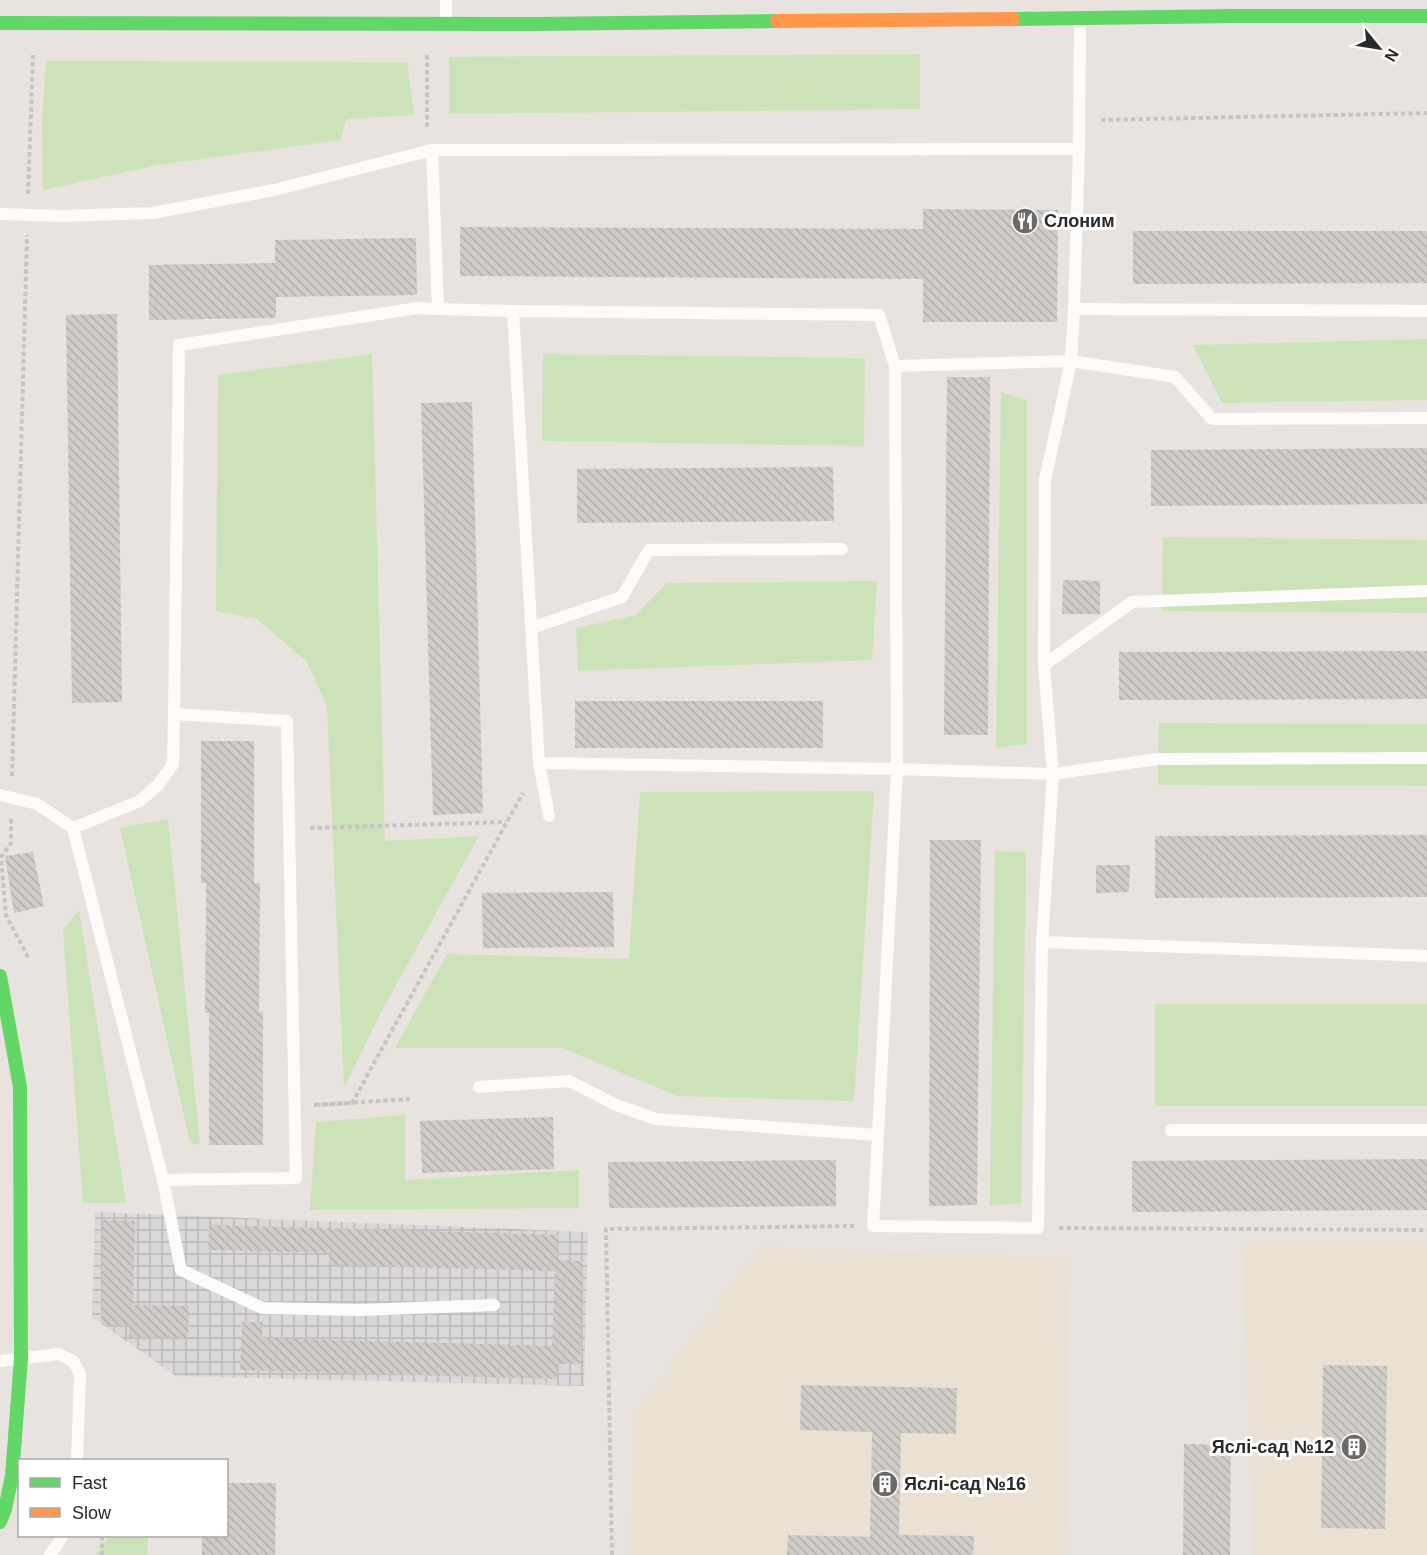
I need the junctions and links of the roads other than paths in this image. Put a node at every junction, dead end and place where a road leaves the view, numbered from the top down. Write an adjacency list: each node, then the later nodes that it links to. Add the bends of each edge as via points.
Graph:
1 (446, 0): 7 (lane)
2 (1234, 0): 3 (lane)
3 (1234, 16): 4 (main road); 5 (main road)
4 (1427, 16)
5 (1080, 18): 7 (main road); 8 (lane)
6 (0, 23): 7 (main road)
7 (446, 23)
8 (1079, 149): 9 (lane); 12 (lane)
9 (432, 150): 10 (lane, via 274,190 153,213); 11 (lane)
10 (0, 214)
11 (438, 309): 14 (lane); 22 (lane, via 418,308 179,345)
12 (1074, 309): 13 (lane); 15 (lane)
13 (1427, 310)
14 (513, 311): 16 (lane, via 879,315); 20 (lane)
15 (1071, 361): 16 (lane); 17 (lane, via 1175,377 1212,418); 21 (lane, via 1045,480)
16 (895, 366): 25 (lane)
17 (1427, 418)
18 (842, 549): 20 (lane, via 649,550 622,597)
19 (1427, 591): 21 (lane, via 1132,602)
20 (531, 628): 24 (lane)
21 (1044, 665): 26 (lane)
22 (174, 714): 29 (lane, via 173,764 159,784 140,801); 37 (lane, via 287,720 297,1178)
23 (1427, 758): 26 (lane, via 1158,759)
24 (539, 763): 25 (lane); 28 (lane)
25 (897, 769): 26 (lane); 36 (lane)
26 (1053, 774): 30 (lane)
27 (0, 795): 29 (lane, via 36,804)
28 (549, 816)
29 (73, 828): 37 (lane)
30 (1042, 942): 31 (lane); 36 (lane, via 1038,1228 873,1226)
31 (1427, 956)
32 (0, 976): 39 (main road, via 20,1087)
33 (479, 1087): 36 (lane, via 569,1081 616,1105 656,1119)
34 (1171, 1130): 35 (lane)
35 (1427, 1130)
36 (878, 1135)
37 (163, 1180): 38 (lane, via 182,1270 262,1308 359,1310)
38 (494, 1305)
39 (21, 1358): 40 (lane); 41 (lane, via 59,1354 73,1361 80,1374); 42 (main road, via 12,1476)
40 (0, 1361)
41 (77, 1459)
42 (0, 1522)
43 (62, 1537): 44 (lane)
44 (50, 1555)

